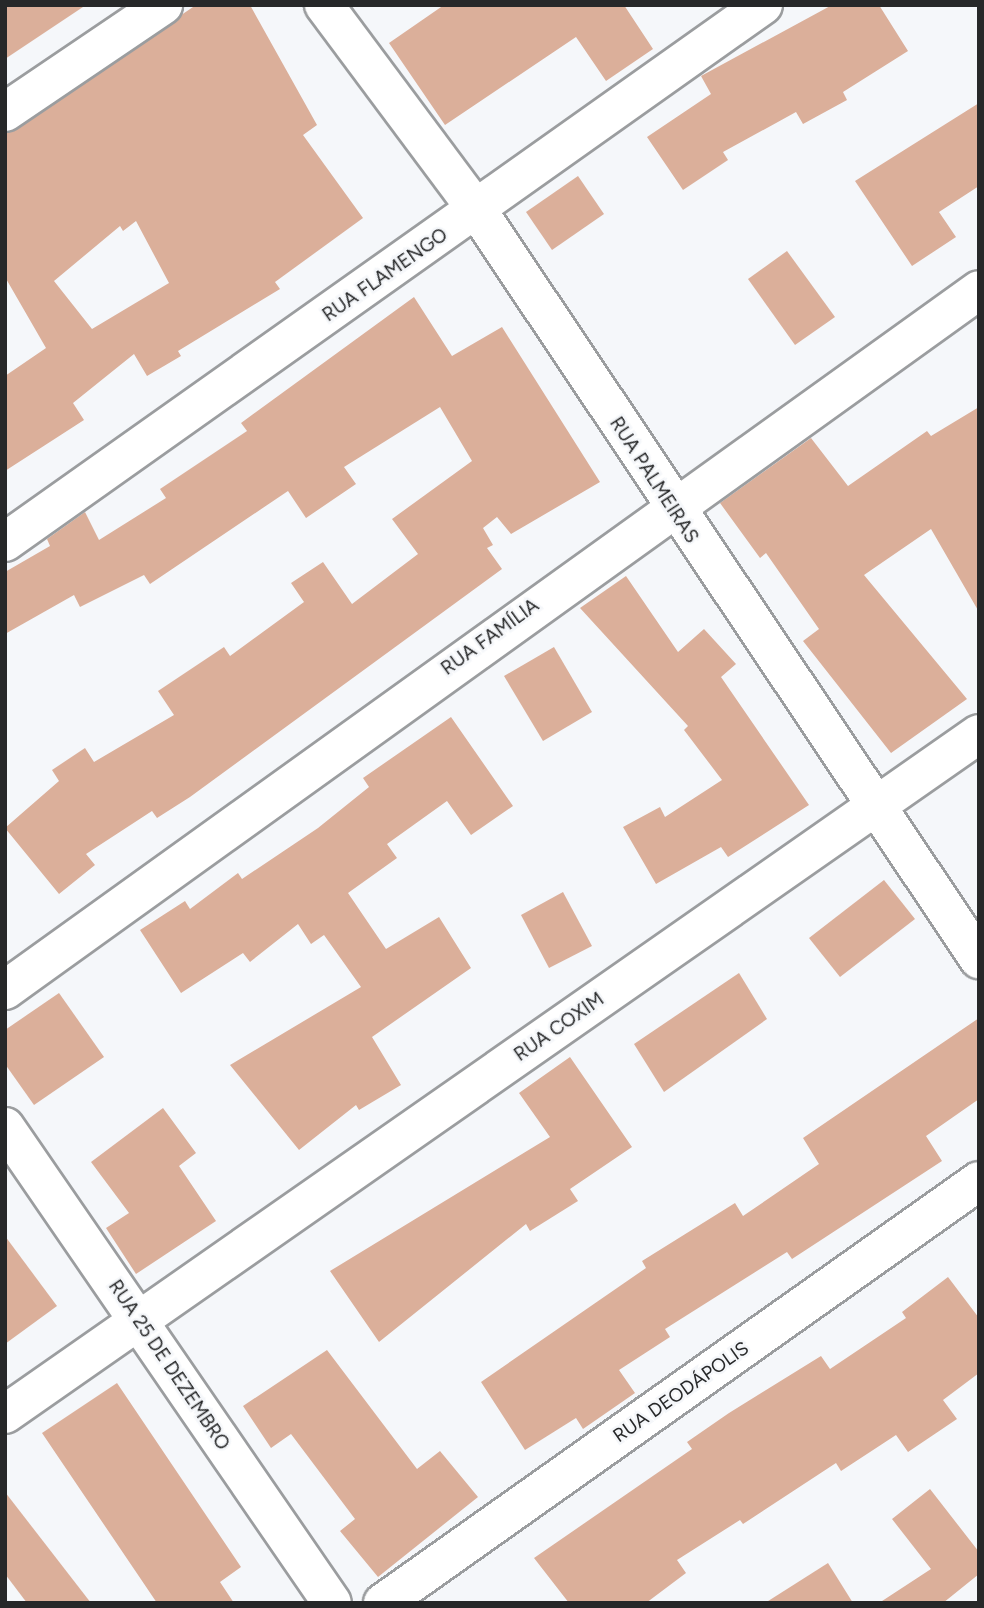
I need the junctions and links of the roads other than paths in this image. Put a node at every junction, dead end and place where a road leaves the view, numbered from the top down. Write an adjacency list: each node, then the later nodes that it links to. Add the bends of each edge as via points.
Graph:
1 (163, 5): 4 (street)
2 (324, 5): 5 (street, RUA PALMEIRAS)
3 (763, 5): 5 (street, RUA FLAMENGO)
4 (5, 112)
5 (477, 210): 7 (street, RUA PALMEIRAS); 8 (street, RUA FLAMENGO)
6 (979, 290): 7 (street, RUA FAMÍLIA)
7 (670, 506): 10 (street, RUA PALMEIRAS); 12 (street, RUA FAMÍLIA)
8 (5, 542)
9 (979, 734): 10 (street, RUA COXIM)
10 (873, 806): 11 (street, RUA PALMEIRAS); 15 (street, RUA COXIM)
11 (979, 959)
12 (5, 990)
13 (5, 1127): 15 (street, RUA 25 DE DEZEMBRO)
14 (979, 1181): 18 (street, RUA DEODÁPOLIS)
15 (140, 1322): 16 (street, RUA COXIM); 17 (street, RUA 25 DE DEZEMBRO)
16 (5, 1414)
17 (332, 1603)
18 (383, 1603)

